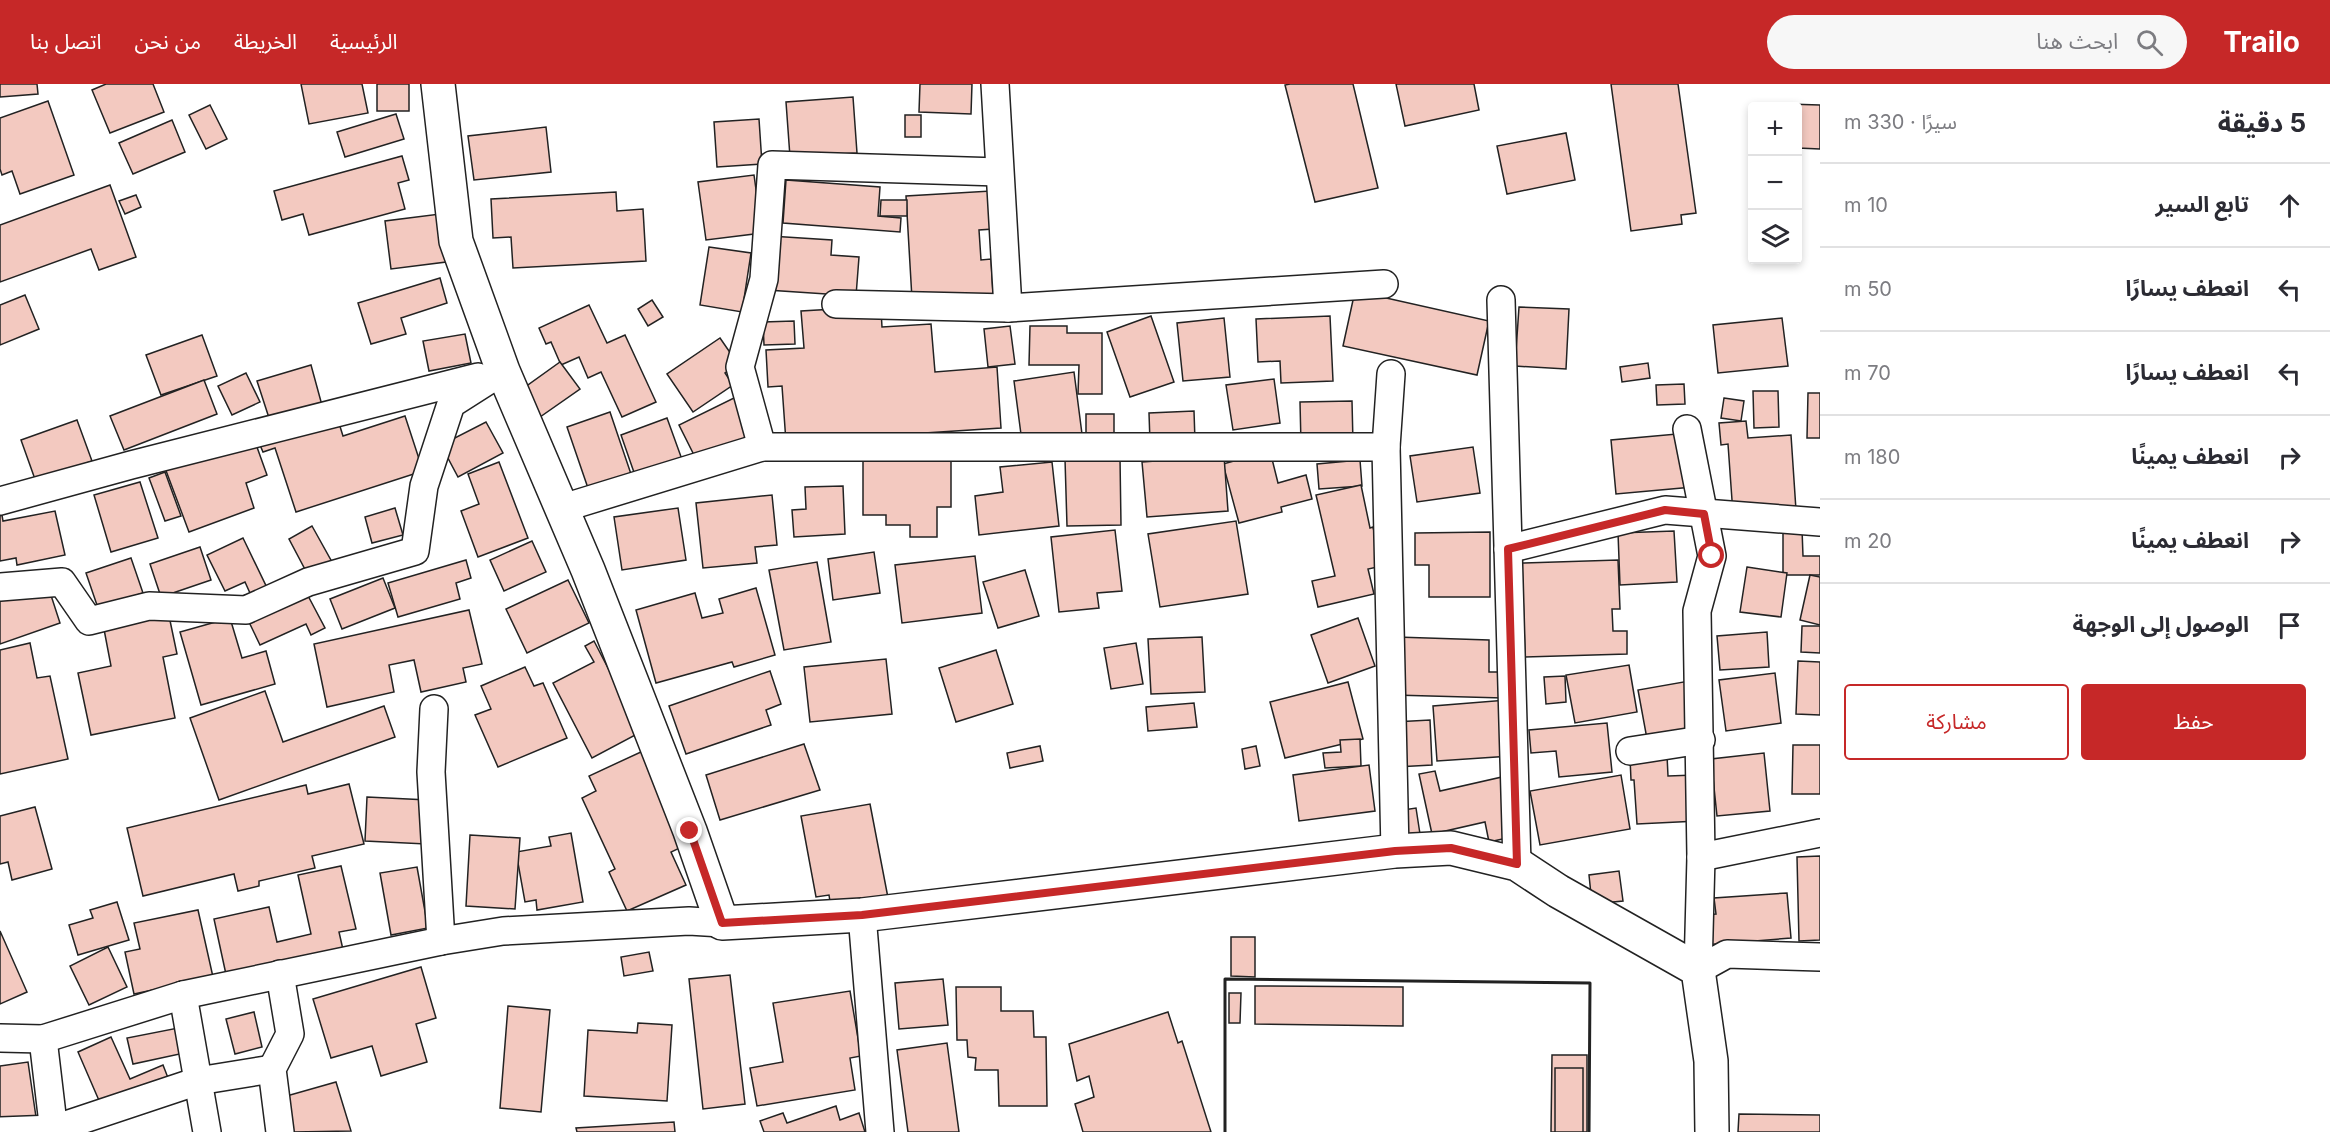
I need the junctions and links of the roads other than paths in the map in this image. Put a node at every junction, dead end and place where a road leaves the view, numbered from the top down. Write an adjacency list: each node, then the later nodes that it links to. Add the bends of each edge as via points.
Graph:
1 (438, 84): 8 (street, via 456,241)
2 (994, 84): 3 (street)
3 (999, 172): 7 (street); 11 (street, via 772,165 764,279 740,367)
4 (1384, 284): 7 (street)
5 (1501, 300): 17 (street)
6 (836, 304): 7 (street)
7 (1008, 308)
8 (503, 371): 13 (street); 14 (street); 18 (street, via 451,404 424,486 415,551 308,582 246,610 149,606 89,621 62,582)
9 (1391, 374): 12 (street)
10 (1687, 429): 15 (street)
11 (762, 447): 12 (street); 14 (street)
12 (1386, 447): 23 (street)
13 (0, 501)
14 (563, 508): 27 (street, via 690,831)
15 (1704, 514): 16 (street); 17 (street, via 1665,510); 20 (street, via 1712,556 1697,611)
16 (1820, 522)
17 (1508, 549): 25 (street)
18 (0, 587)
19 (434, 709): 28 (street, via 431,772)
20 (1701, 740): 21 (street); 24 (street)
21 (1630, 751)
22 (1820, 833): 24 (street)
23 (1395, 851): 25 (street, via 1451,848); 26 (street)
24 (1701, 856): 30 (street)
25 (1517, 864): 30 (street)
26 (862, 915): 27 (street); 41 (street)
27 (722, 923): 28 (street, via 689,921 515,931)
28 (441, 941): 31 (street)
29 (1820, 957): 30 (street, via 1727,954)
30 (1698, 970): 42 (street, via 1711,1061)
31 (280, 974): 32 (street); 35 (street, via 290,1034)
32 (183, 995): 34 (street); 36 (street)
33 (0, 1038): 34 (street)
34 (43, 1038): 37 (street)
35 (272, 1069): 36 (street); 40 (street)
36 (198, 1081): 37 (street); 39 (street)
37 (54, 1130): 38 (street)
38 (0, 1131)
39 (207, 1132)
40 (280, 1132)
41 (880, 1132)
42 (1712, 1132)

